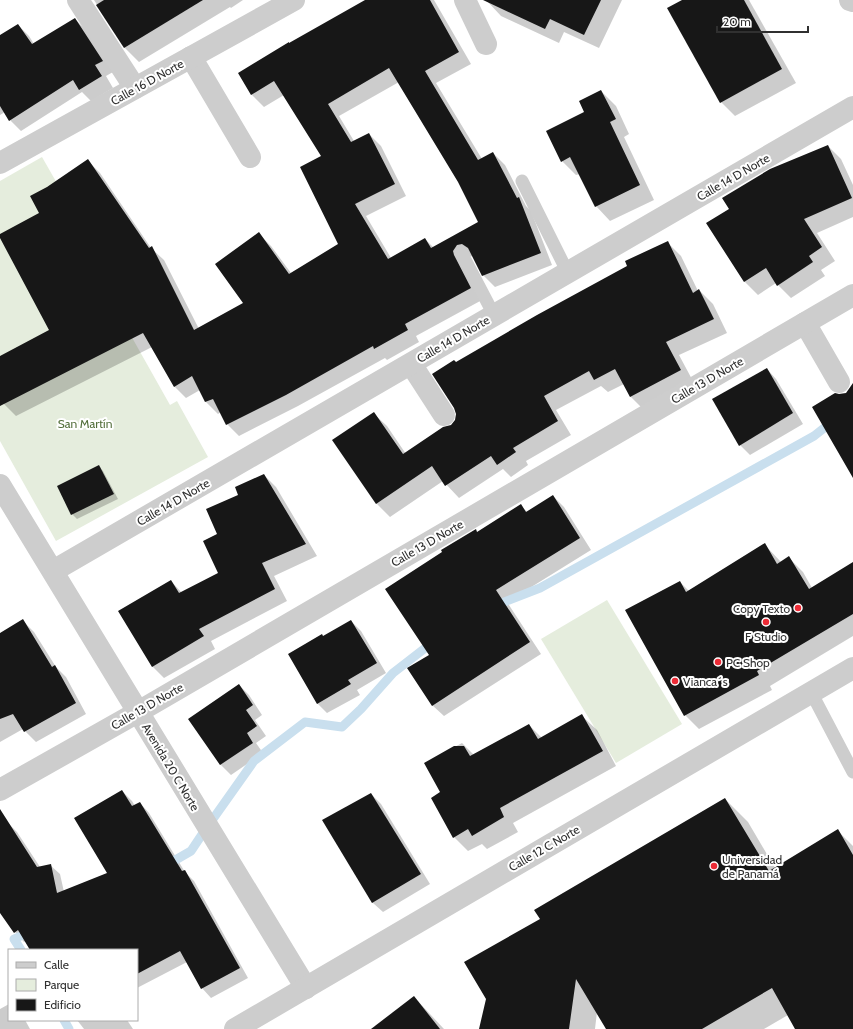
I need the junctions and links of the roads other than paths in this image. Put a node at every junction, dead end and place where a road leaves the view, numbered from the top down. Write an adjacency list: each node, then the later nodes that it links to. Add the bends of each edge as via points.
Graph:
1 (78, 0): 8 (street)
2 (294, 0): 7 (street, Calle 16 D Norte)
3 (465, 0): 6 (street)
4 (850, 0): 5 (street)
5 (853, 1)
6 (486, 44)
7 (191, 57): 8 (street, Calle 16 D Norte); 10 (street)
8 (135, 88): 11 (street, Calle 16 D Norte)
9 (853, 107): 14 (street, Calle 14 D Norte)
10 (250, 157)
11 (0, 164)
12 (522, 181): 14 (lane)
13 (461, 252): 16 (lane)
14 (568, 273): 16 (street, Calle 14 D Norte)
15 (853, 295): 17 (street, Calle 13 D Norte)
16 (494, 315): 18 (street, Calle 14 D Norte)
17 (806, 323): 19 (street); 25 (street, Calle 13 D Norte)
18 (411, 364): 20 (street); 22 (street, Calle 14 D Norte)
19 (839, 382)
20 (444, 415)
21 (0, 485): 22 (street, Avenida 20 C Norte)
22 (53, 571): 25 (street, Avenida 20 C Norte)
23 (853, 668): 24 (street, Calle 12 C Norte)
24 (811, 692): 26 (lane); 28 (street, Calle 12 C Norte)
25 (138, 712): 27 (street, Calle 13 D Norte); 28 (street, Avenida 20 C Norte)
26 (853, 772)
27 (0, 790)
28 (306, 988): 29 (street, Calle 12 C Norte)
29 (235, 1029)

